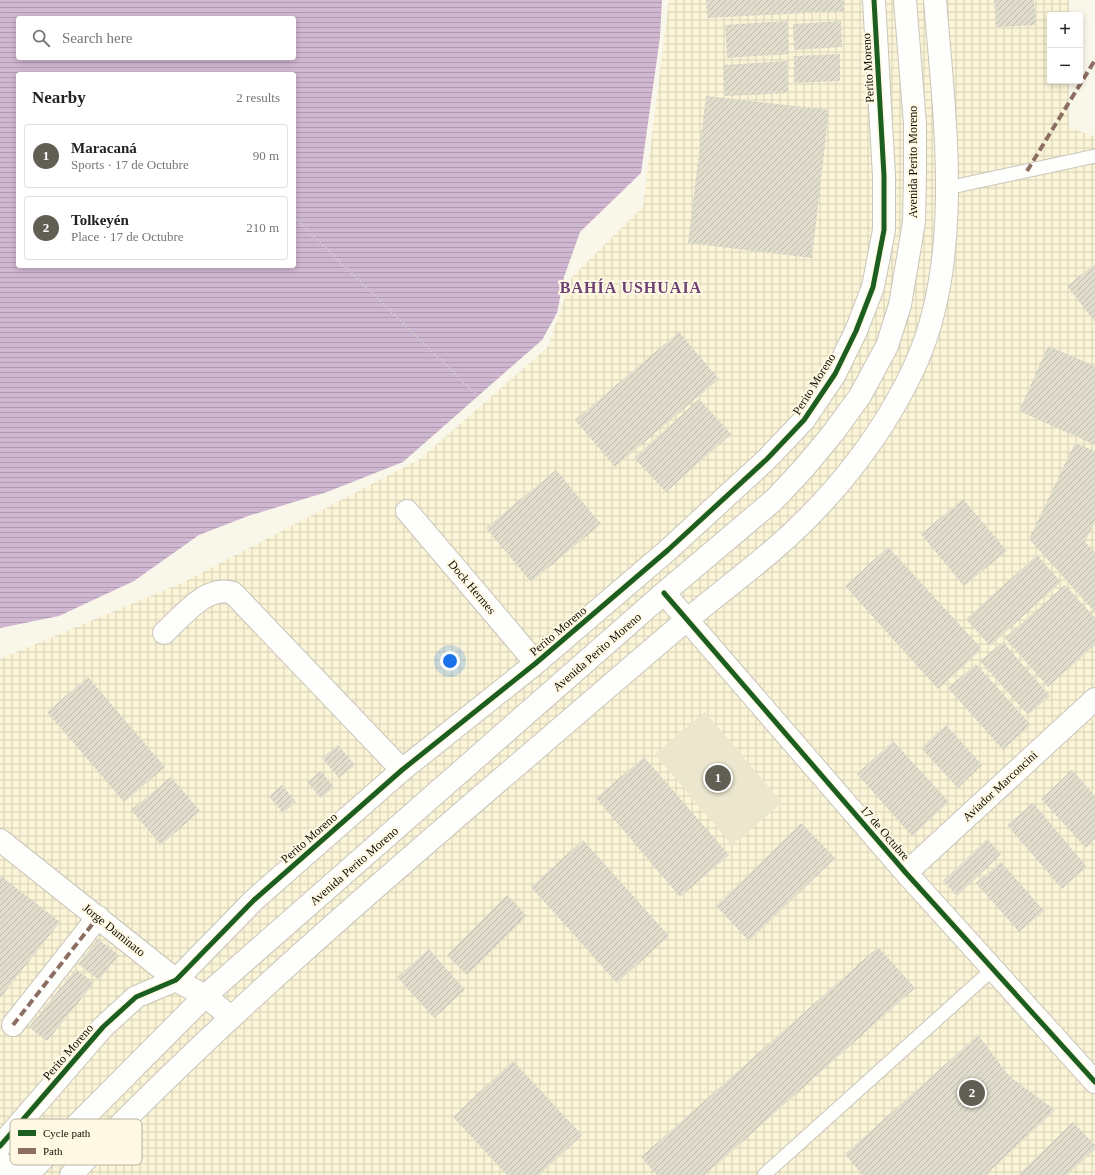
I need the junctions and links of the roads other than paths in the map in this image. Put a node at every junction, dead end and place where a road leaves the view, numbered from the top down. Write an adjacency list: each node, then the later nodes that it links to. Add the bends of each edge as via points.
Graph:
1 (874, 0): 10 (street, Perito Moreno, via 884,176 884,230 873,287 835,374 804,420 767,459 668,550)
2 (905, 0): 7 (street, Avenida Perito Moreno, via 914,124 914,222 900,305 887,346 860,396 804,468 774,500)
3 (935, 0): 5 (street)
4 (1095, 156): 5 (lane)
5 (947, 188): 8 (street, via 944,249 935,307 918,358 898,400 865,451 826,498 775,548)
6 (407, 511): 10 (street, Dock Hermes)
7 (664, 593): 8 (street, 17 de Octubre); 18 (street, Avenida Perito Moreno)
8 (687, 620): 14 (street, 17 de Octubre); 19 (street, via 449,824)
9 (164, 633): 12 (street, via 212,593 232,593)
10 (536, 663): 12 (street, Perito Moreno)
11 (1095, 699): 14 (street, Aviador Marconcini)
12 (402, 770): 17 (street, Perito Moreno, via 254,900)
13 (0, 840): 15 (street, Jorge Daminato)
14 (906, 873): 16 (street, 17 de Octubre)
15 (98, 917): 17 (street, Jorge Daminato); 20 (street)
16 (993, 970): 21 (street, 17 de Octubre); 33 (lane)
17 (176, 980): 18 (street, Jorge Daminato); 22 (street, Perito Moreno, via 136,997 103,1027)
18 (205, 996): 19 (street, Jorge Daminato); 23 (street, Avenida Perito Moreno)
19 (231, 1017): 24 (street)
20 (13, 1025)
21 (1091, 1071)
22 (23, 1119)
23 (83, 1119)
24 (125, 1119)
25 (10, 1134): 26 (street, Perito Moreno)
26 (0, 1146)
27 (0, 1162): 30 (street)
28 (37, 1165): 31 (street, Avenida Perito Moreno)
29 (81, 1165): 32 (street)
30 (17, 1175)
31 (27, 1175)
32 (71, 1175)
33 (764, 1175)

